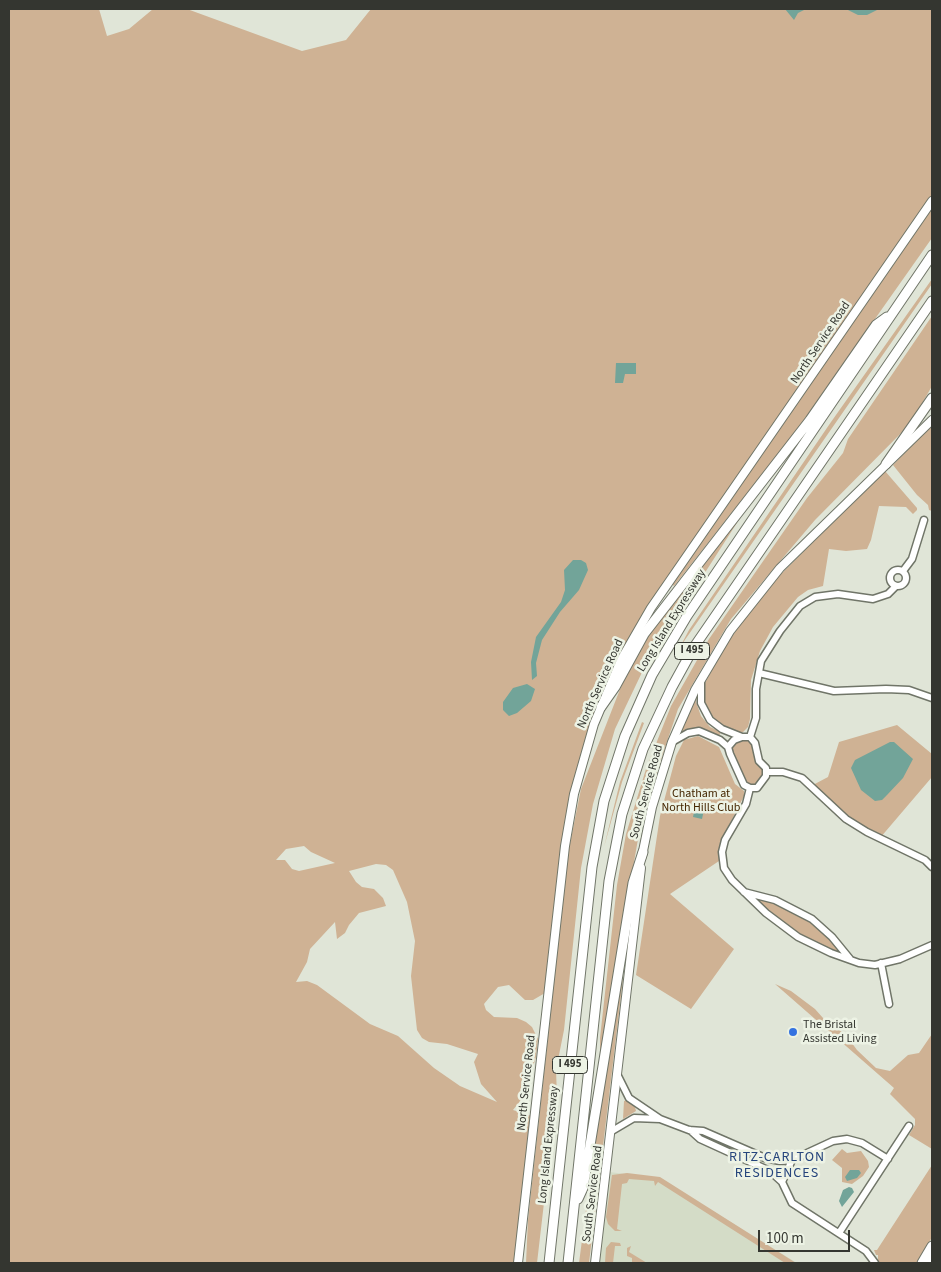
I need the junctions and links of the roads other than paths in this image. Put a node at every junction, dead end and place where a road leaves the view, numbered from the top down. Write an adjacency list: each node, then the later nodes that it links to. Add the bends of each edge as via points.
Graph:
1 (932, 201): 14 (main road, North Service Road, via 655,602 624,655)
2 (932, 255): 4 (highway, Long Island Expressway / I 495)
3 (932, 301): 36 (highway, I 495, via 694,647 643,749 622,814 610,881)
4 (893, 312): 14 (highway, via 876,325 805,427 644,634); 41 (highway, Long Island Expressway / I 495, via 675,635 642,695 622,743 604,801 592,867)
5 (932, 398): 7 (highway)
6 (932, 420): 7 (main road, South Service Road)
7 (886, 464): 12 (main road, South Service Road, via 772,577 737,621)
8 (924, 520): 9 (street, via 912,559)
9 (903, 571): 10 (street, via 906,581); 10 (street, via 891,573 890,581)
10 (896, 586): 11 (street, via 888,594 873,599 838,594 815,597 800,606 761,661)
11 (759, 673): 13 (street, via 834,691 909,690); 16 (street, via 756,718)
12 (701, 679): 15 (street, via 701,703 710,720); 17 (main road, South Service Road)
13 (932, 698)
14 (601, 707): 40 (main road, North Service Road, via 587,746 565,840)
15 (742, 737): 16 (street); 18 (street)
16 (750, 737): 19 (street)
17 (672, 742): 18 (street, via 699,731); 21 (main road, South Service Road, via 655,796)
18 (728, 747): 20 (street, via 741,779)
19 (766, 772): 20 (street, via 763,783 757,788); 22 (street, via 783,772 802,778 846,819 925,860)
20 (750, 788): 23 (street, via 746,804 725,840 722,852 724,868)
21 (643, 852): 28 (main road, South Service Road); 36 (highway, via 633,883 583,1188)
22 (932, 867)
23 (744, 892): 25 (street, via 798,937); 25 (street, via 775,900 812,919 832,936)
24 (932, 945): 26 (street)
25 (851, 960): 26 (street)
26 (881, 964): 27 (street)
27 (889, 1004)
28 (618, 1076): 29 (street, via 629,1098); 32 (main road, South Service Road)
29 (660, 1119): 31 (street); 32 (street, via 634,1118)
30 (910, 1126): 33 (street)
31 (688, 1130): 34 (street, via 703,1130 765,1158); 35 (street, via 700,1139 764,1167)
32 (612, 1131): 43 (main road, South Service Road)
33 (888, 1159): 34 (street, via 858,1141 843,1139); 37 (street)
34 (792, 1160): 35 (street)
35 (782, 1182): 37 (street, via 792,1203)
36 (574, 1209): 42 (highway, I 495)
37 (839, 1233): 44 (street, via 868,1252)
38 (932, 1246): 45 (highway)
39 (932, 1259): 46 (highway)
40 (518, 1263)
41 (549, 1263)
42 (568, 1263)
43 (595, 1263)
44 (875, 1263)
45 (922, 1263)
46 (930, 1263)

